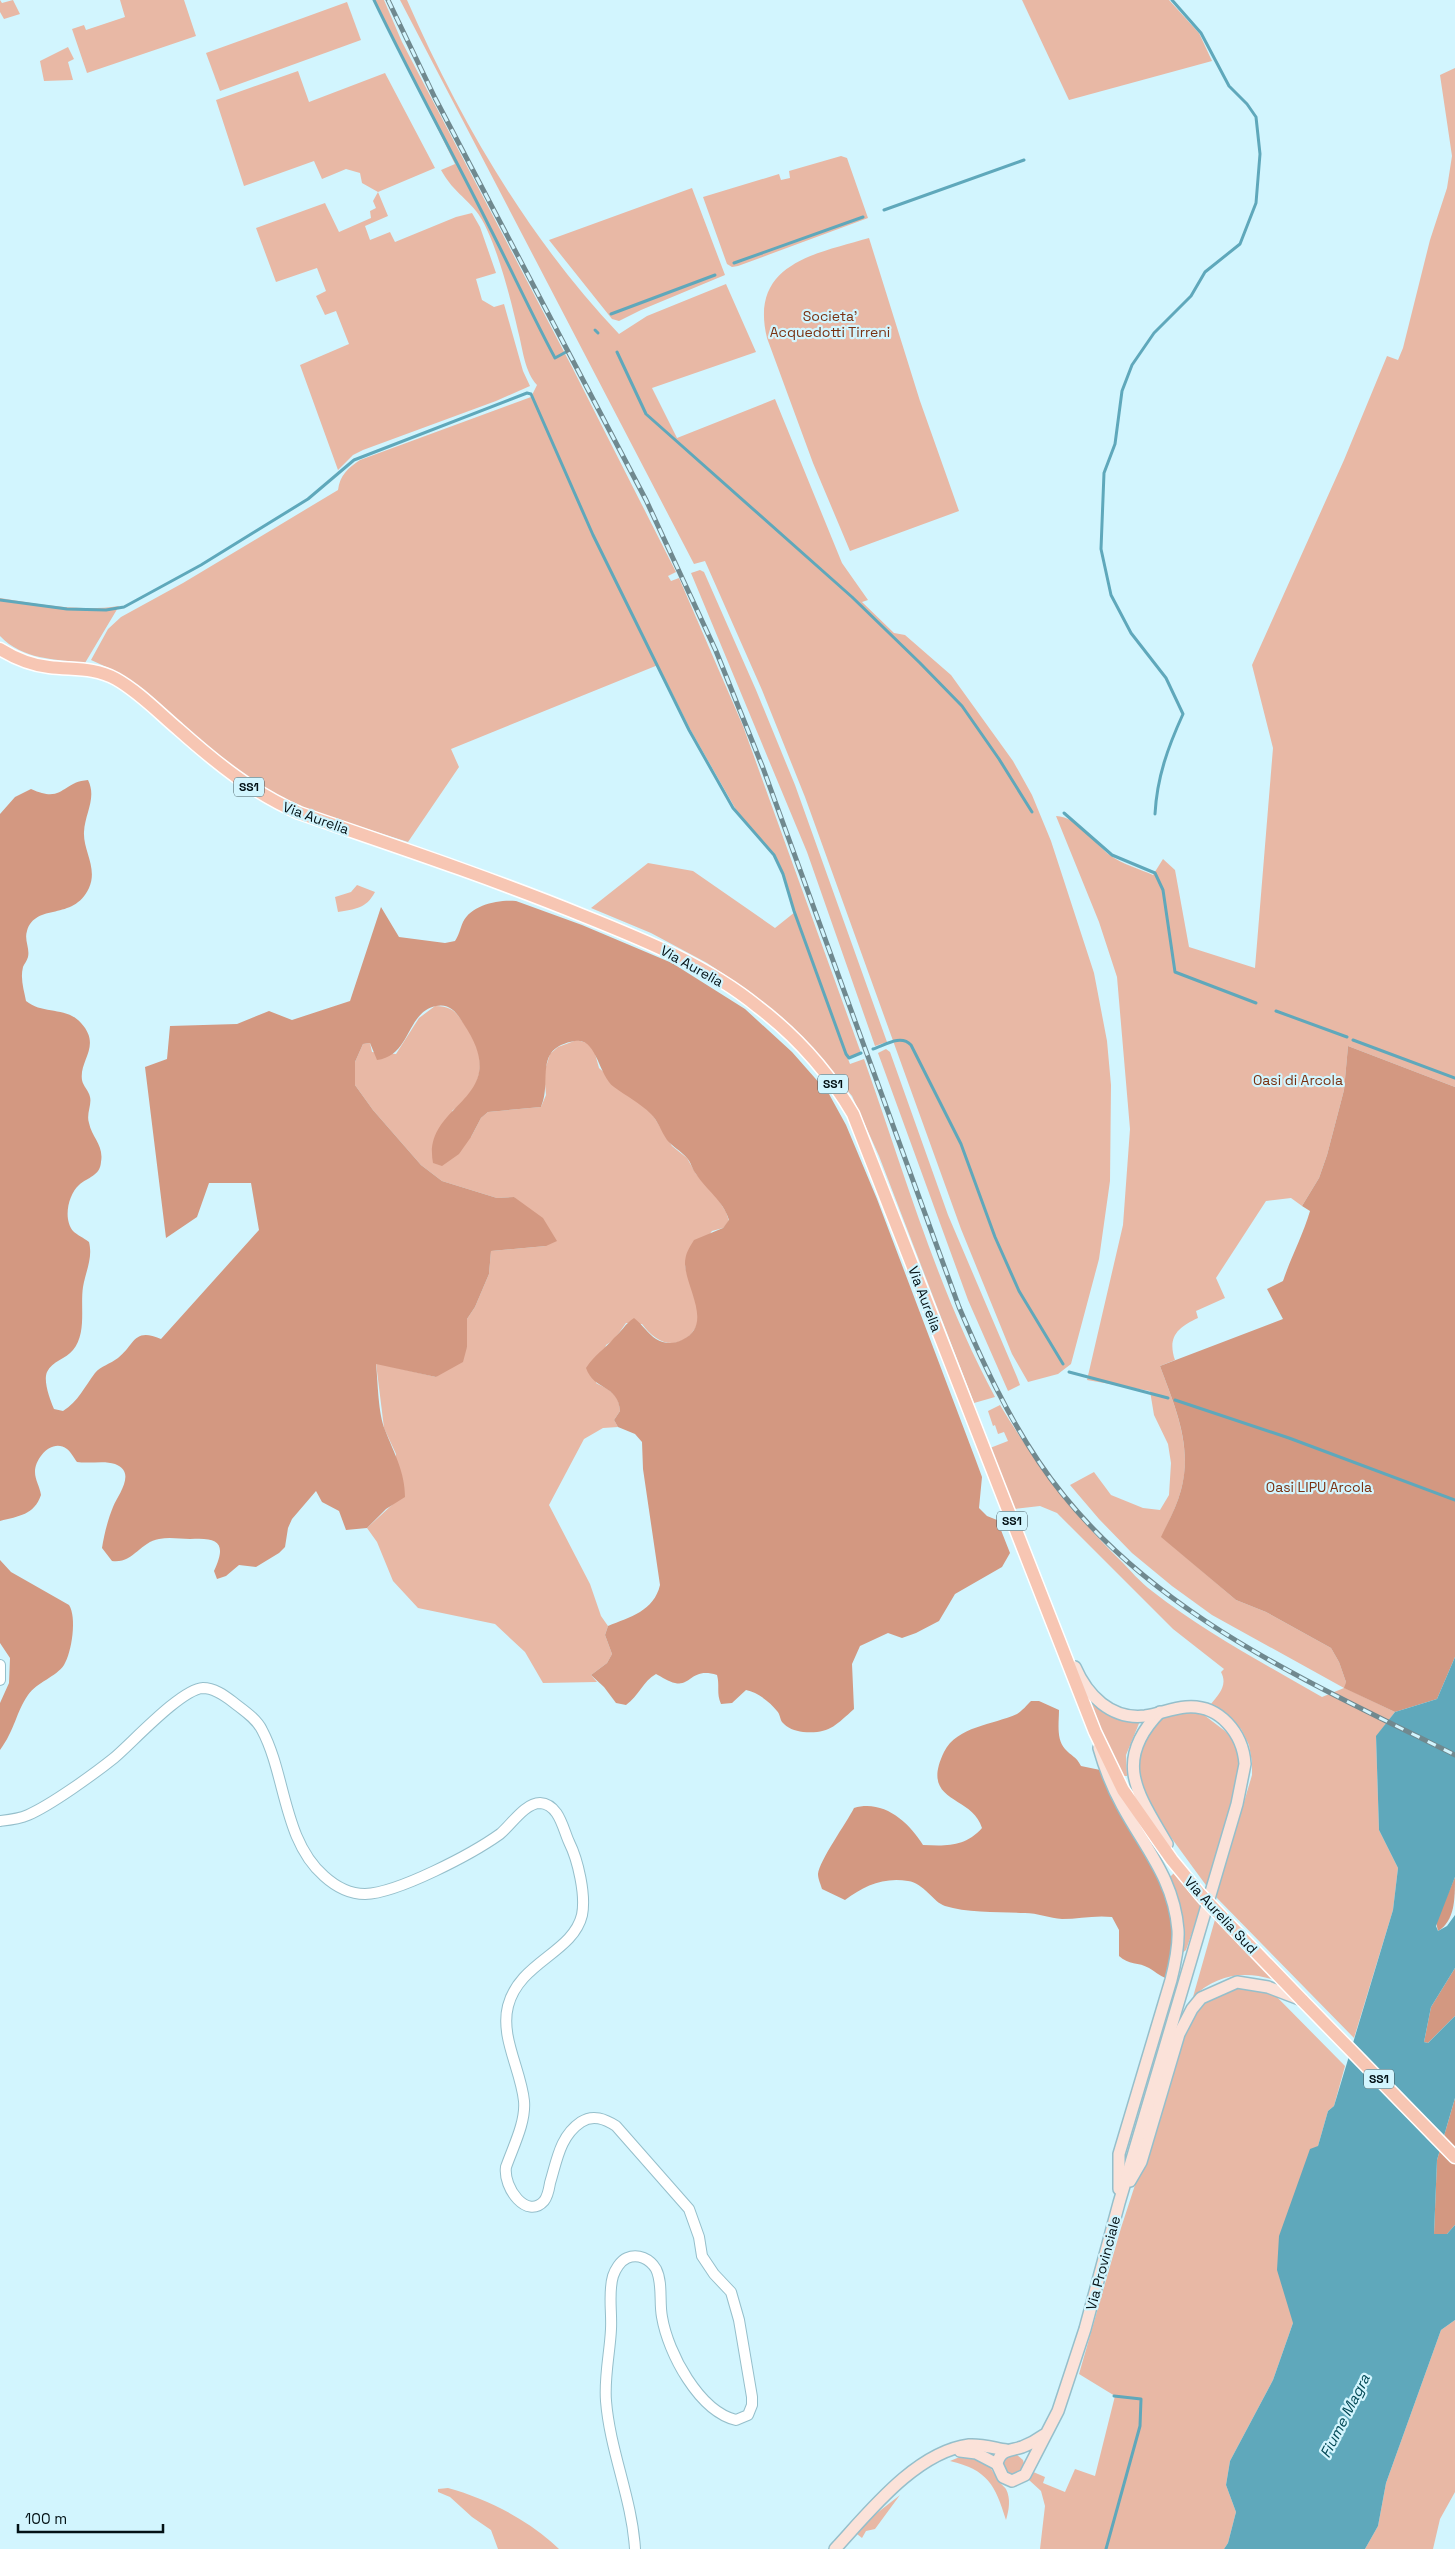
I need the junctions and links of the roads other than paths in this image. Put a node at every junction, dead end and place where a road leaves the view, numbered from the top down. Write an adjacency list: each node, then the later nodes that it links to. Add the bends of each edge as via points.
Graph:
1 (0, 649): 2 (main road, Via Aurelia / SS1, via 34,664 108,675 137,694 221,766 271,801 488,878 659,947 758,1006 794,1038 816,1062 853,1114)
2 (1055, 1633): 5 (main road, Via Provinciale, via 1093,1698 1126,1715 1145,1716); 6 (main road, Via Aurelia Sud / SS1)
3 (0, 1665): 4 (street)
4 (0, 1680)
5 (1161, 1712): 8 (main road, via 1137,1741 1132,1769 1141,1796); 11 (main road, Via Provinciale, via 1196,1706 1213,1712 1238,1736 1244,1749 1245,1764 1229,1830)
6 (1094, 1732): 8 (main road, Via Aurelia Sud / SS1, via 1123,1790); 11 (main road, via 1106,1772 1122,1806 1155,1858 1166,1882 1178,1931 1173,1970 1119,2154)
7 (0, 1821): 17 (street, via 25,1816 64,1792 116,1756 184,1695 203,1688 225,1696 256,1721 267,1742 306,1855 324,1876 351,1892 376,1893 427,1874 498,1835 535,1805 546,1805 558,1814 577,1858 583,1909 573,1935 528,1972 508,2004 508,2037 524,2101 524,2114 504,2176 518,2200 537,2205 548,2194 561,2147 571,2129 584,2120 595,2118 616,2126 689,2209 702,2256 731,2292 752,2396 748,2415 736,2420 707,2405 679,2364 667,2335 656,2270 643,2257 634,2256 622,2262 613,2274 611,2284 606,2400 634,2525)
8 (1172, 1860): 9 (main road, Via Aurelia Sud / SS1, bridge, via 1200,1894)
9 (1302, 2000): 10 (main road, Via Aurelia Sud / SS1); 11 (main road, via 1268,1987 1237,1982 1201,1998 1179,2034 1141,2162)
10 (1455, 2157)
11 (1119, 2203): 12 (main road, Via Provinciale, via 1085,2329 1058,2410)
12 (1044, 2435): 14 (main road); 16 (main road, Via Provinciale)
13 (953, 2450): 14 (main road, via 977,2445); 15 (main road, via 976,2454); 18 (main road, via 922,2465 904,2479)
14 (1010, 2450): 15 (main road, via 1001,2455); 16 (main road, via 1024,2453)
15 (997, 2464): 16 (main road, via 1000,2474 1012,2481 1022,2478)
16 (1029, 2468)
17 (635, 2549)
18 (835, 2549)

